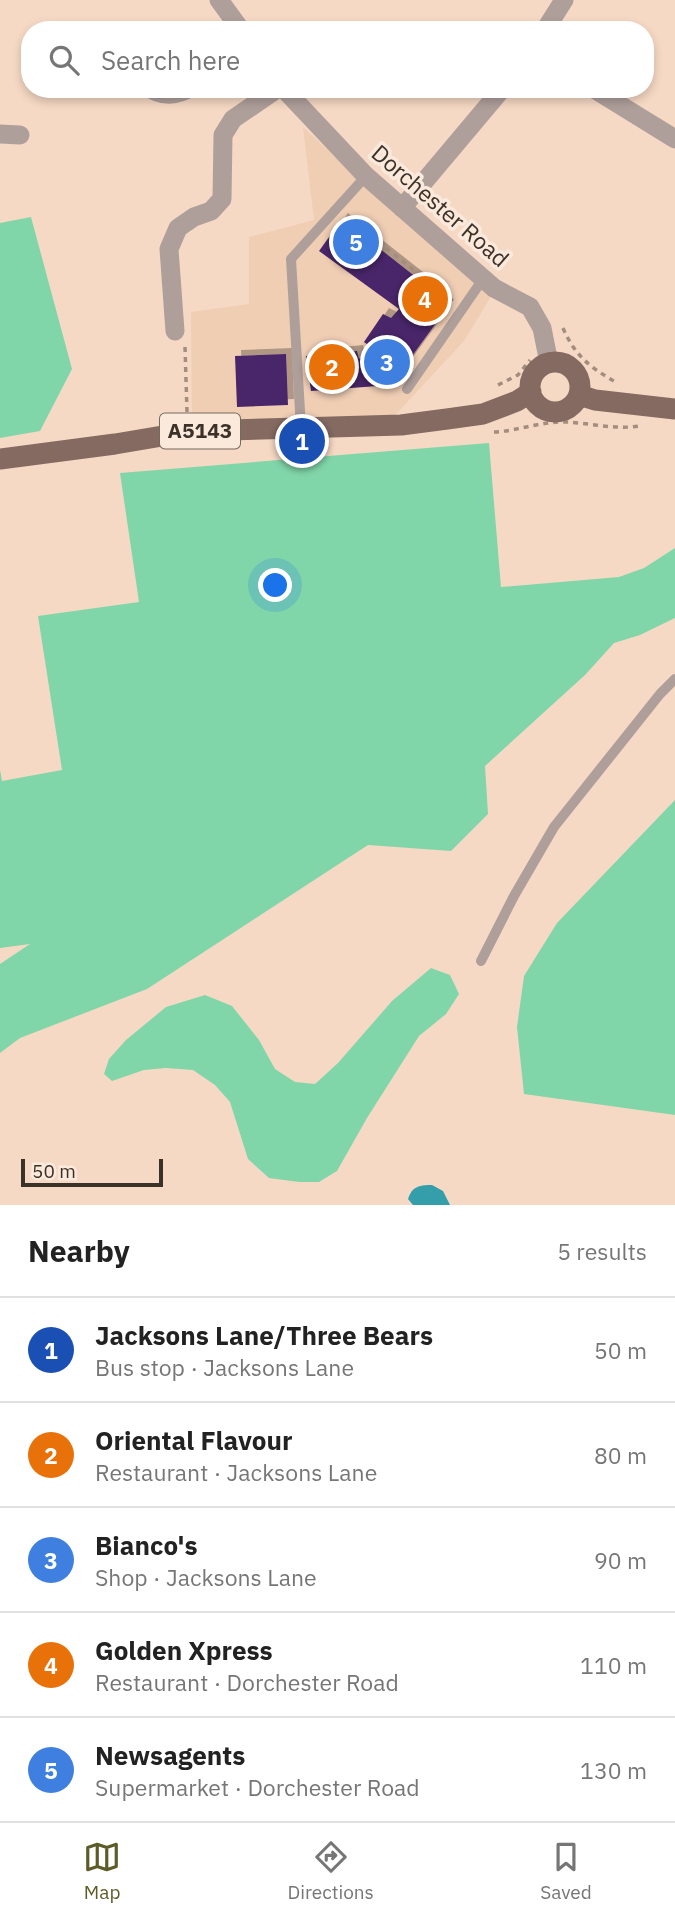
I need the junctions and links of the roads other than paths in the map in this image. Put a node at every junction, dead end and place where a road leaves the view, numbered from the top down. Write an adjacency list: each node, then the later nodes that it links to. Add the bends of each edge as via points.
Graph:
1 (219, 0): 3 (street)
2 (565, 0): 4 (street)
3 (234, 21)
4 (551, 21)
5 (155, 98): 6 (lane)
6 (176, 98)
7 (264, 98): 15 (street, via 233,119 223,135 222,199 211,211 177,228 169,249)
8 (292, 98): 12 (street, Dorchester Road)
9 (494, 98): 13 (street)
10 (609, 98): 11 (street)
11 (675, 139)
12 (366, 176): 13 (street, Dorchester Road); 21 (lane, via 291,259)
13 (402, 208): 14 (street, Dorchester Road)
14 (484, 279): 16 (street, Dorchester Road, via 530,307 547,345); 17 (lane)
15 (175, 331)
16 (541, 358): 18 (main road); 19 (main road, via 566,364 576,372)
17 (407, 389)
18 (531, 392): 19 (main road, via 542,408 554,412 572,405); 21 (main road, A5143, via 483,414 401,425)
19 (579, 395): 20 (main road)
20 (675, 409)
21 (301, 428): 22 (main road, A5143, via 187,432)
22 (0, 460)
23 (675, 679): 24 (lane, via 554,827)
24 (481, 961)

